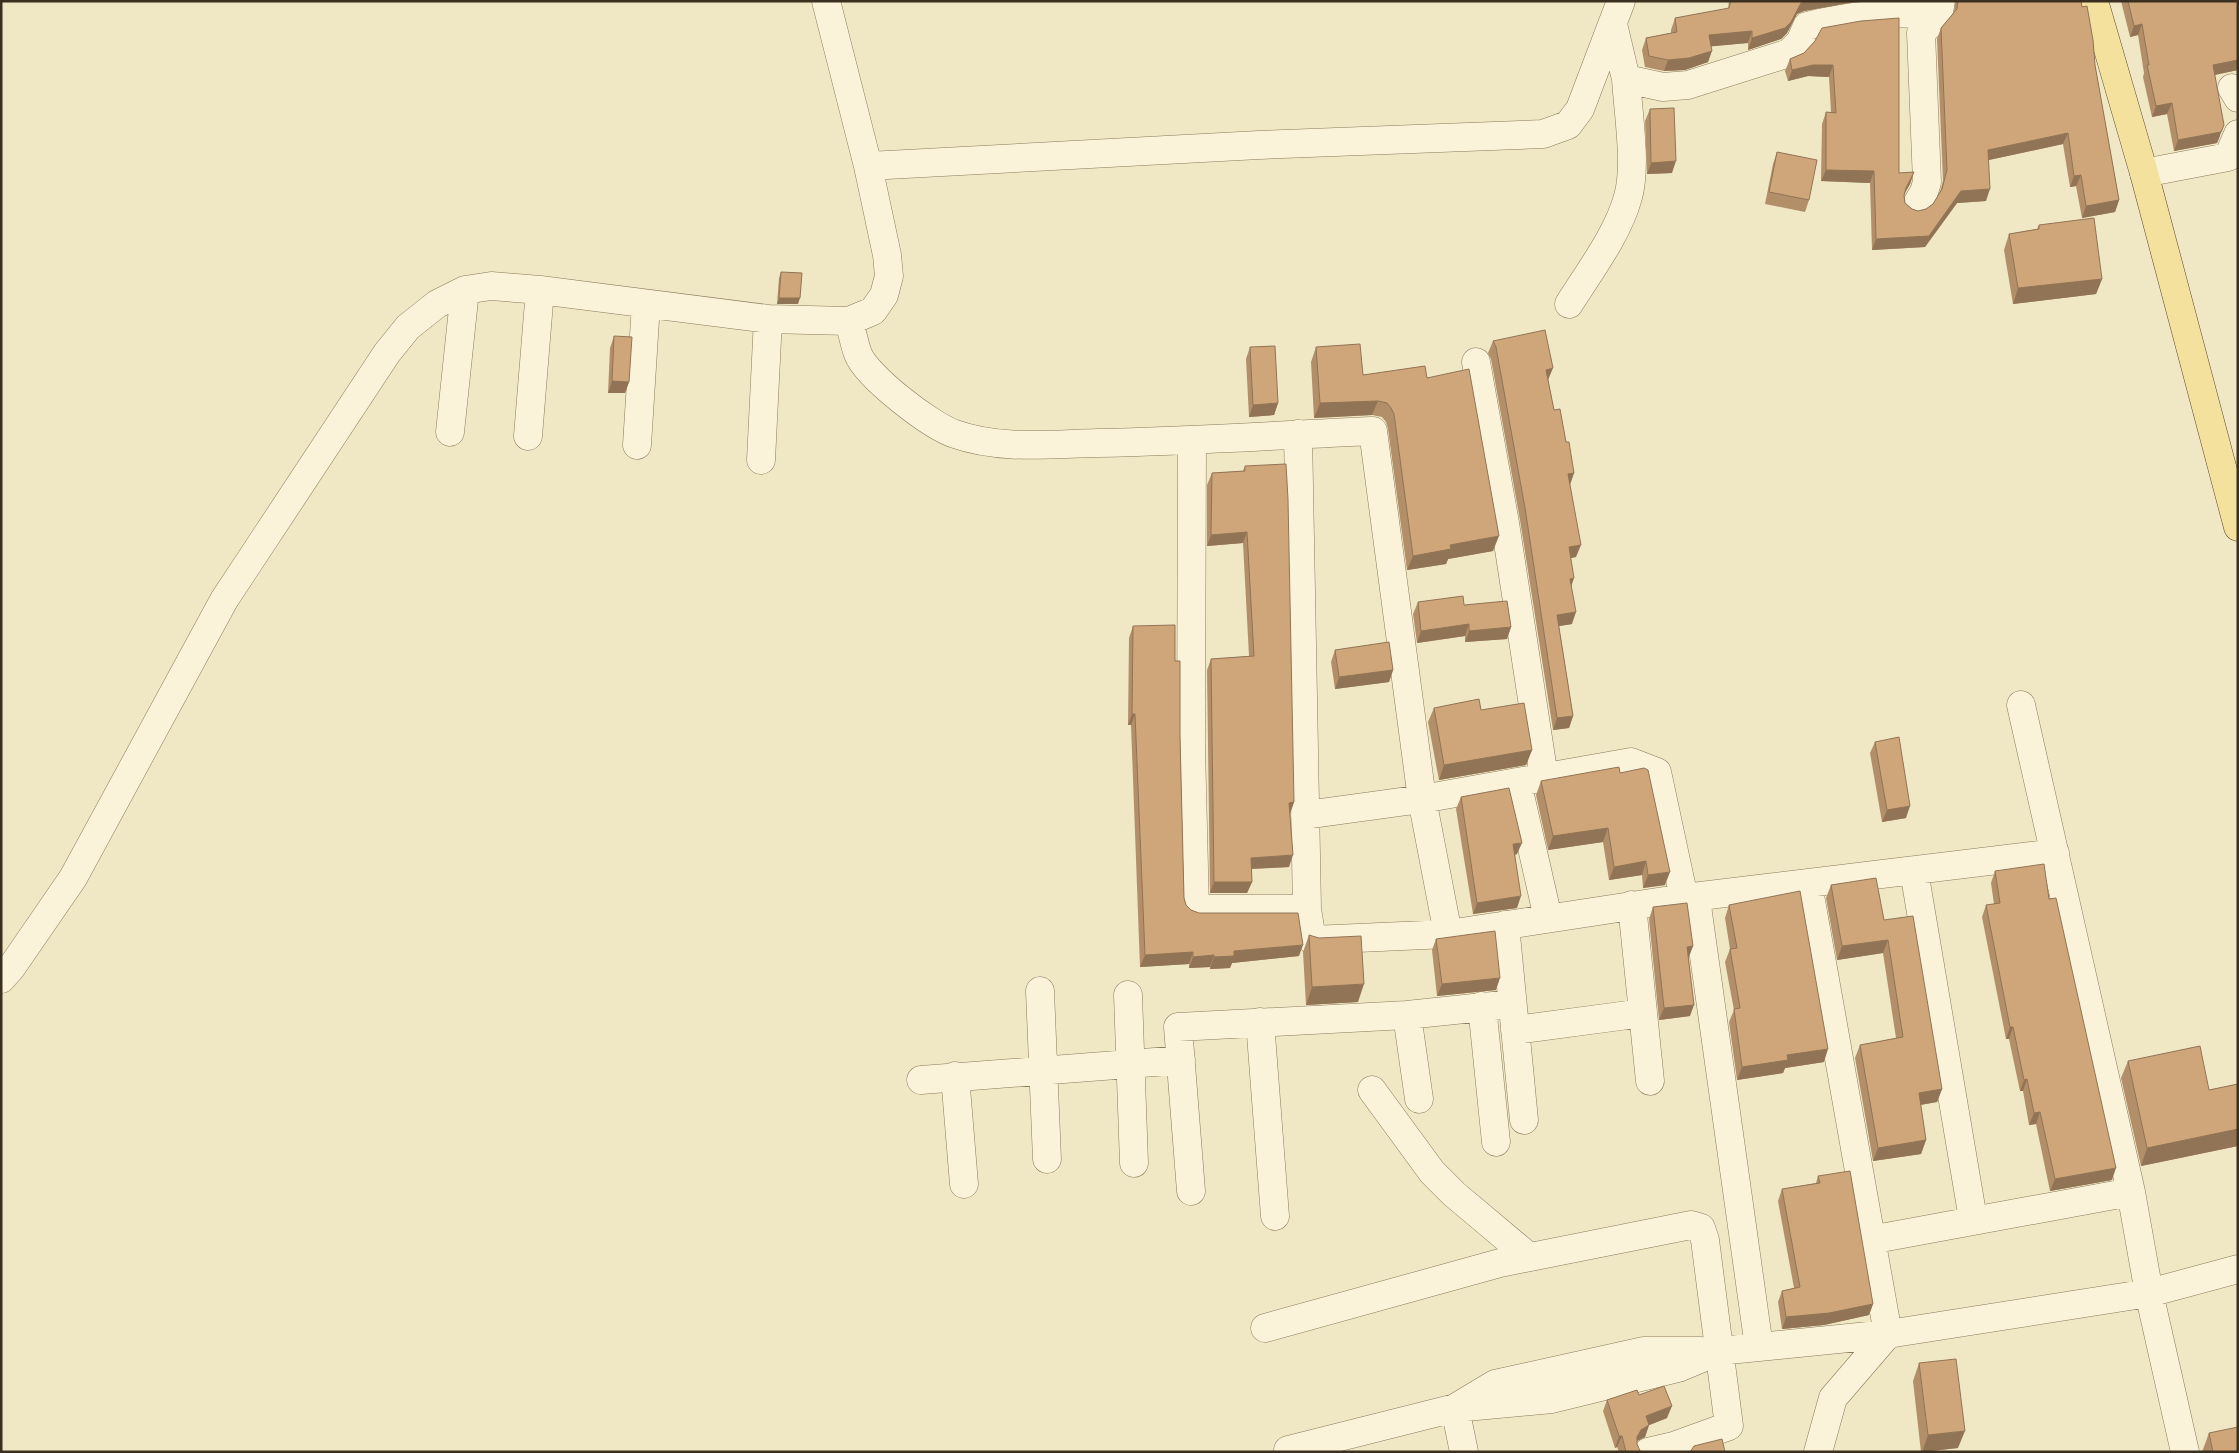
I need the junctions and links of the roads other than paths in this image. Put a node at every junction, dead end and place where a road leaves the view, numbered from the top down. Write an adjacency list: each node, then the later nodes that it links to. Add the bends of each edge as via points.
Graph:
1 (826, 1): 7 (street)
2 (2099, 3): 8 (main road)
3 (1939, 8): 5 (street, via 1807,26 1800,42 1789,53 1688,85 1662,87); 9 (street, via 1921,33 1927,182)
4 (1617, 13): 5 (street); 7 (street, via 1580,109 1568,125 1543,134)
5 (1626, 79): 13 (street, via 1632,163 1628,197 1617,225)
6 (2238, 134): 8 (street, via 2228,157)
7 (868, 166): 15 (street, via 889,276 884,295 873,311)
8 (2144, 173): 23 (main road)
9 (1915, 207)
10 (465, 290): 11 (street, via 491,286); 17 (street); 38 (street, via 437,304 408,327 387,353 224,600 73,878)
11 (540, 290): 12 (street); 19 (street)
12 (646, 304): 14 (street); 21 (street)
13 (1570, 304)
14 (768, 319): 15 (street); 22 (street)
15 (849, 321): 20 (street, via 858,354 870,372 930,421 954,434 984,442 1018,445)
16 (1476, 362): 25 (street, via 1505,523)
17 (450, 432)
18 (1298, 434): 20 (street); 27 (street, via 1373,431); 28 (street)
19 (528, 436)
20 (1192, 441): 34 (street, via 1191,747 1195,909)
21 (638, 445)
22 (761, 460)
23 (2238, 527)
24 (2021, 705): 29 (street)
25 (1544, 777): 26 (street); 32 (street, via 1631,762 1657,772)
26 (1517, 782): 27 (street); 35 (street)
27 (1422, 799): 28 (street); 37 (street)
28 (1305, 815): 34 (street)
29 (2055, 854): 30 (street); 61 (street)
30 (1914, 871): 31 (street); 63 (street)
31 (1808, 884): 32 (street); 64 (street)
32 (1690, 899): 33 (street); 70 (street)
33 (1632, 906): 35 (street); 43 (street)
34 (1307, 909): 37 (street, via 1312,940)
35 (1548, 918): 36 (street)
36 (1505, 925): 37 (street); 41 (street)
37 (1448, 934)
38 (1, 978)
39 (1040, 991): 49 (street)
40 (1128, 994): 48 (street)
41 (1512, 1004): 42 (street); 46 (street)
42 (1482, 1006): 44 (street); 56 (street)
43 (1643, 1013): 46 (street); 52 (street)
44 (1407, 1015): 45 (street); 54 (street)
45 (1260, 1022): 47 (street, via 1178,1027); 62 (street)
46 (1515, 1030): 55 (street)
47 (1181, 1060): 48 (street); 60 (street)
48 (1130, 1064): 49 (street); 58 (street)
49 (1044, 1071): 50 (street); 57 (street)
50 (955, 1076): 51 (street); 59 (street)
51 (921, 1080)
52 (1650, 1081)
53 (1372, 1090): 65 (street, via 1432,1172)
54 (1418, 1099)
55 (1524, 1120)
56 (1496, 1142)
57 (1047, 1159)
58 (1134, 1163)
59 (964, 1184)
60 (1191, 1191)
61 (2131, 1192): 63 (street); 67 (street)
62 (1275, 1216)
63 (1973, 1220): 64 (street)
64 (1870, 1240): 69 (street)
65 (1529, 1257): 68 (street); 71 (street, via 1691,1225 1701,1228)
66 (2238, 1269): 67 (street)
67 (2149, 1293): 69 (street); 78 (street)
68 (1265, 1328)
69 (1888, 1334): 70 (street); 77 (street, via 1833,1398)
70 (1759, 1347): 71 (street)
71 (1719, 1350): 72 (street, via 1644,1352 1495,1384); 75 (street, via 1729,1426)
72 (1455, 1408): 73 (street); 76 (street)
73 (1365, 1442): 74 (street)
74 (1288, 1450)
75 (1666, 1450)
76 (1464, 1452)
77 (1818, 1452)
78 (2184, 1452)

